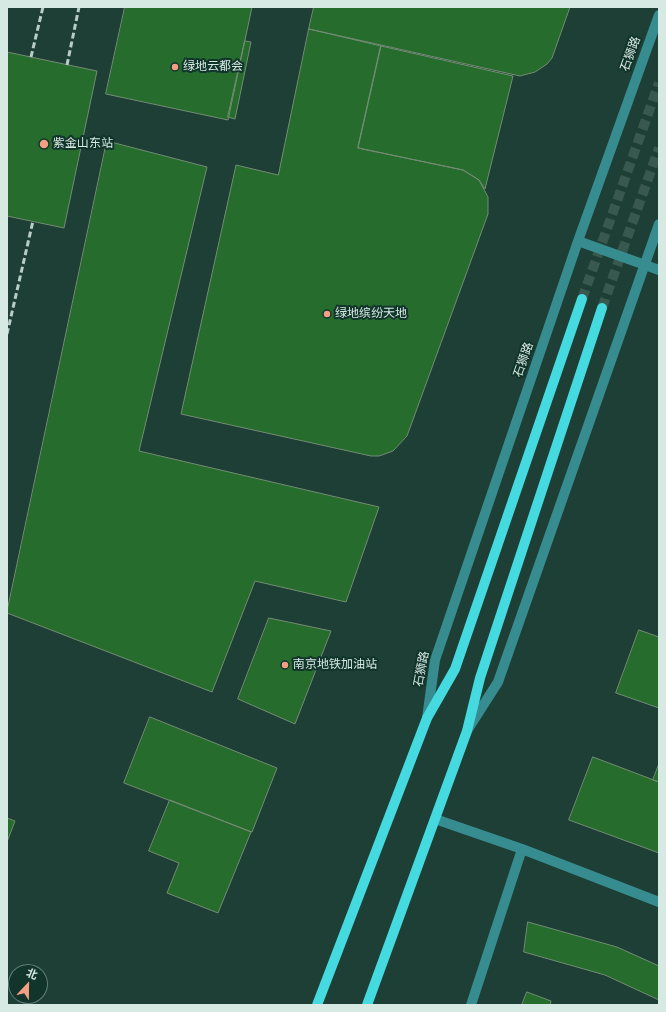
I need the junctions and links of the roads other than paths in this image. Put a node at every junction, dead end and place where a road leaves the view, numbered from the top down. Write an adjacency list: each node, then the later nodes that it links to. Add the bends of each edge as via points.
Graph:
1 (659, 15): 3 (street, 石狮路)
2 (659, 224): 4 (street)
3 (578, 241): 4 (street); 8 (street, 石狮路, via 435,660)
4 (644, 265): 5 (street); 9 (street, via 498,682)
5 (659, 270)
6 (582, 299): 8 (main road, 石狮路, via 454,669)
7 (602, 308): 9 (main road, via 480,678)
8 (427, 718): 13 (main road, 石狮路)
9 (467, 731): 10 (main road)
10 (435, 819): 11 (street); 14 (main road)
11 (522, 849): 12 (street); 15 (street)
12 (659, 902)
13 (317, 1005)
14 (367, 1005)
15 (471, 1005)

